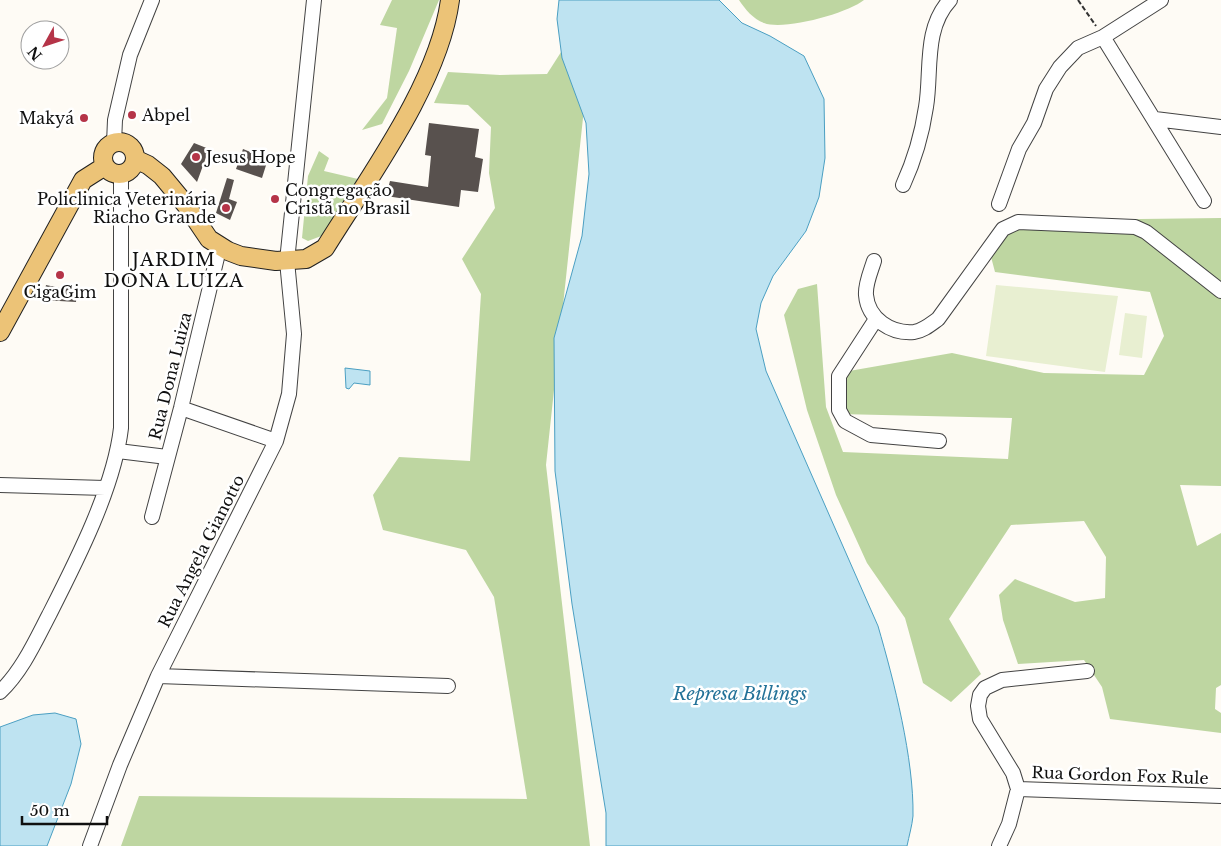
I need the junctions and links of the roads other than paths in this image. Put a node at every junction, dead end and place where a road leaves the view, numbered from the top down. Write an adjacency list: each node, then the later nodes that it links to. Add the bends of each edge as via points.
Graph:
1 (152, 0): 9 (street, via 130,55 115,120)
2 (314, 0): 17 (street, Rua Angela Gianotto)
3 (450, 0): 17 (main road, via 441,39 420,88 325,248 306,259)
4 (950, 0): 13 (street, via 934,29 920,138)
5 (1161, 0): 6 (street)
6 (1103, 37): 7 (street); 15 (street, via 1078,48 1056,72 1019,149)
7 (1155, 120): 8 (street); 14 (street)
8 (1221, 128)
9 (114, 142): 10 (main road, via 129,145); 11 (main road, via 103,154)
10 (135, 159): 12 (main road, via 131,169); 16 (main road, via 148,164 162,176 209,238)
11 (105, 166): 12 (main road, via 111,172); 21 (main road, via 82,180)
12 (122, 174): 25 (street, via 121,428)
13 (903, 185)
14 (1204, 201)
15 (999, 204)
16 (220, 245): 17 (main road, via 241,256); 22 (street, Rua Dona Luiza)
17 (287, 261): 23 (street, Rua Angela Gianotto, via 294,334 288,394)
18 (874, 261): 20 (street, via 866,295)
19 (1221, 291): 20 (street, via 1146,232 1135,227 1018,222 1003,229 951,303 927,327 915,332 899,331)
20 (876, 319): 24 (street, via 839,376 839,410 844,421 871,435)
21 (0, 332)
22 (181, 408): 23 (street); 26 (street, Rua Dona Luiza)
23 (276, 440): 31 (street, Rua Angela Gianotto)
24 (939, 441)
25 (118, 451): 26 (street, Rua Dona Luiza); 28 (street)
26 (167, 457): 29 (street, Rua Dona Luiza)
27 (0, 485): 28 (street)
28 (105, 488): 33 (street, via 72,570 27,657)
29 (152, 518)
30 (1087, 671): 34 (street, via 1002,680 985,688 980,695 980,719 1013,773)
31 (158, 676): 32 (street); 36 (street, Rua Angela Gianotto)
32 (448, 686)
33 (0, 692)
34 (1018, 789): 35 (street, Rua Gordon Fox Rule); 37 (street)
35 (1221, 796)
36 (90, 846)
37 (1000, 846)

